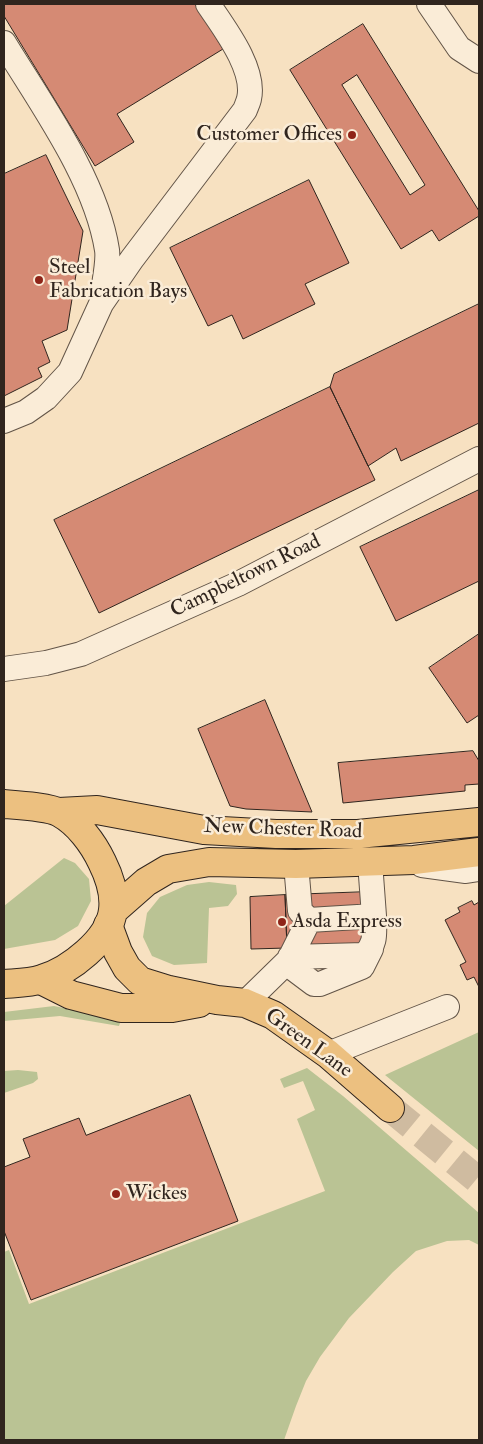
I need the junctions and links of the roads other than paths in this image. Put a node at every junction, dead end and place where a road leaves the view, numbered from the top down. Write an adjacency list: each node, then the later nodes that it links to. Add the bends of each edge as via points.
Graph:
1 (208, 4): 5 (street, via 239,52 250,87 249,99 245,110)
2 (429, 4): 4 (street, via 459,48)
3 (4, 43): 5 (street, via 78,166 96,210 108,252)
4 (479, 61)
5 (101, 304): 6 (street, via 70,372 46,398 26,412)
6 (4, 421)
7 (479, 459): 8 (street, Campbeltown Road, via 238,584 81,654 46,663)
8 (4, 668)
9 (4, 804): 10 (main road, New Chester Road)
10 (58, 812): 11 (main road, New Chester Road, via 97,810 204,830 276,834 358,834); 17 (main road, Green Lane, via 75,824 99,856 111,886)
11 (479, 822)
12 (479, 852): 13 (main road, New Chester Road)
13 (382, 861): 14 (main road, New Chester Road); 15 (street, via 466,871); 16 (street)
14 (296, 864): 17 (main road, New Chester Road, via 209,862 168,869 146,882); 18 (street, via 300,911)
15 (479, 869)
16 (374, 916): 18 (street); 19 (street, via 374,939 371,949 364,955)
17 (111, 918): 20 (main road, New Chester Road, via 82,957 65,970); 22 (main road, Green Lane, via 118,952 140,981)
18 (309, 920): 19 (street)
19 (288, 960): 23 (street)
20 (41, 980): 21 (main road, New Chester Road); 22 (main road, Green Lane, via 70,995 121,1008 172,1008)
21 (4, 984)
22 (217, 1000): 23 (main road, Green Lane)
23 (245, 1003): 25 (main road, Green Lane, via 273,1015)
24 (448, 1007): 25 (street)
25 (328, 1054): 26 (main road, Green Lane)
26 (390, 1108)

